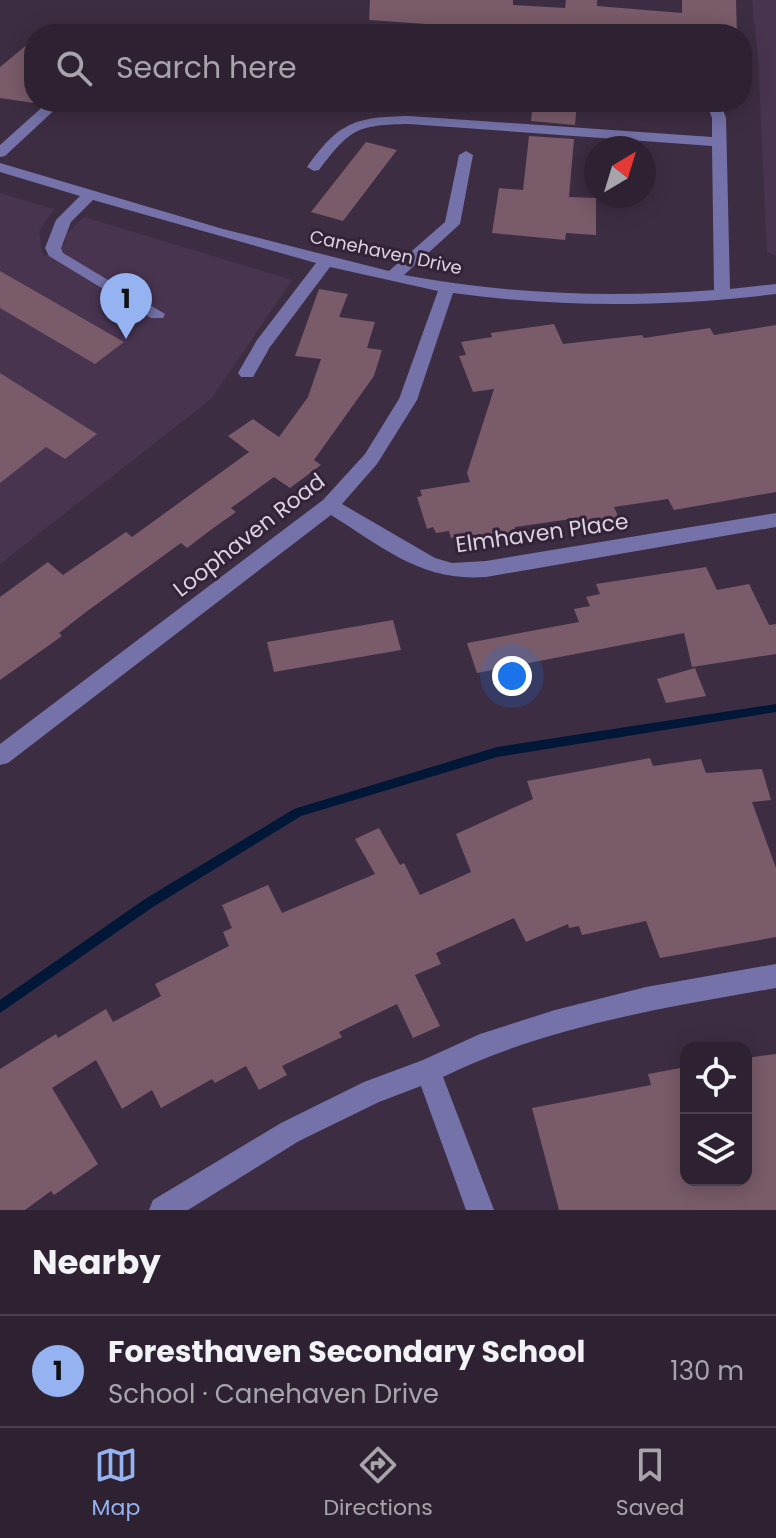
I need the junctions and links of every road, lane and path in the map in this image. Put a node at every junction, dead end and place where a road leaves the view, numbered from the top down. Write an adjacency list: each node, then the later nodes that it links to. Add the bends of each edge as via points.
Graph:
1 (45, 112): 4 (street)
2 (717, 112): 3 (street)
3 (720, 142): 7 (street, via 372,121 348,127); 13 (street)
4 (0, 153)
5 (466, 155): 10 (street, via 452,224)
6 (0, 167): 8 (street, Canehaven Drive)
7 (314, 167)
8 (90, 195): 9 (street, Canehaven Drive); 14 (street, via 58,229 53,248 57,256)
9 (326, 261): 10 (street, Canehaven Drive); 15 (street)
10 (392, 277): 11 (street, Canehaven Drive)
11 (447, 288): 13 (street, Canehaven Drive, via 567,298); 16 (street, Loophaven Road, via 408,400 371,459)
12 (776, 289): 13 (street, Canehaven Drive)
13 (722, 294)
14 (157, 314)
15 (247, 373)
16 (330, 505): 17 (street, Elmhaven Place, via 442,569 458,571); 18 (street, Loophaven Road)
17 (776, 520)
18 (0, 756)
19 (776, 976): 20 (street, via 555,1022 480,1046)
20 (428, 1071): 21 (street, via 290,1132); 22 (street)
21 (163, 1210)
22 (480, 1210)

